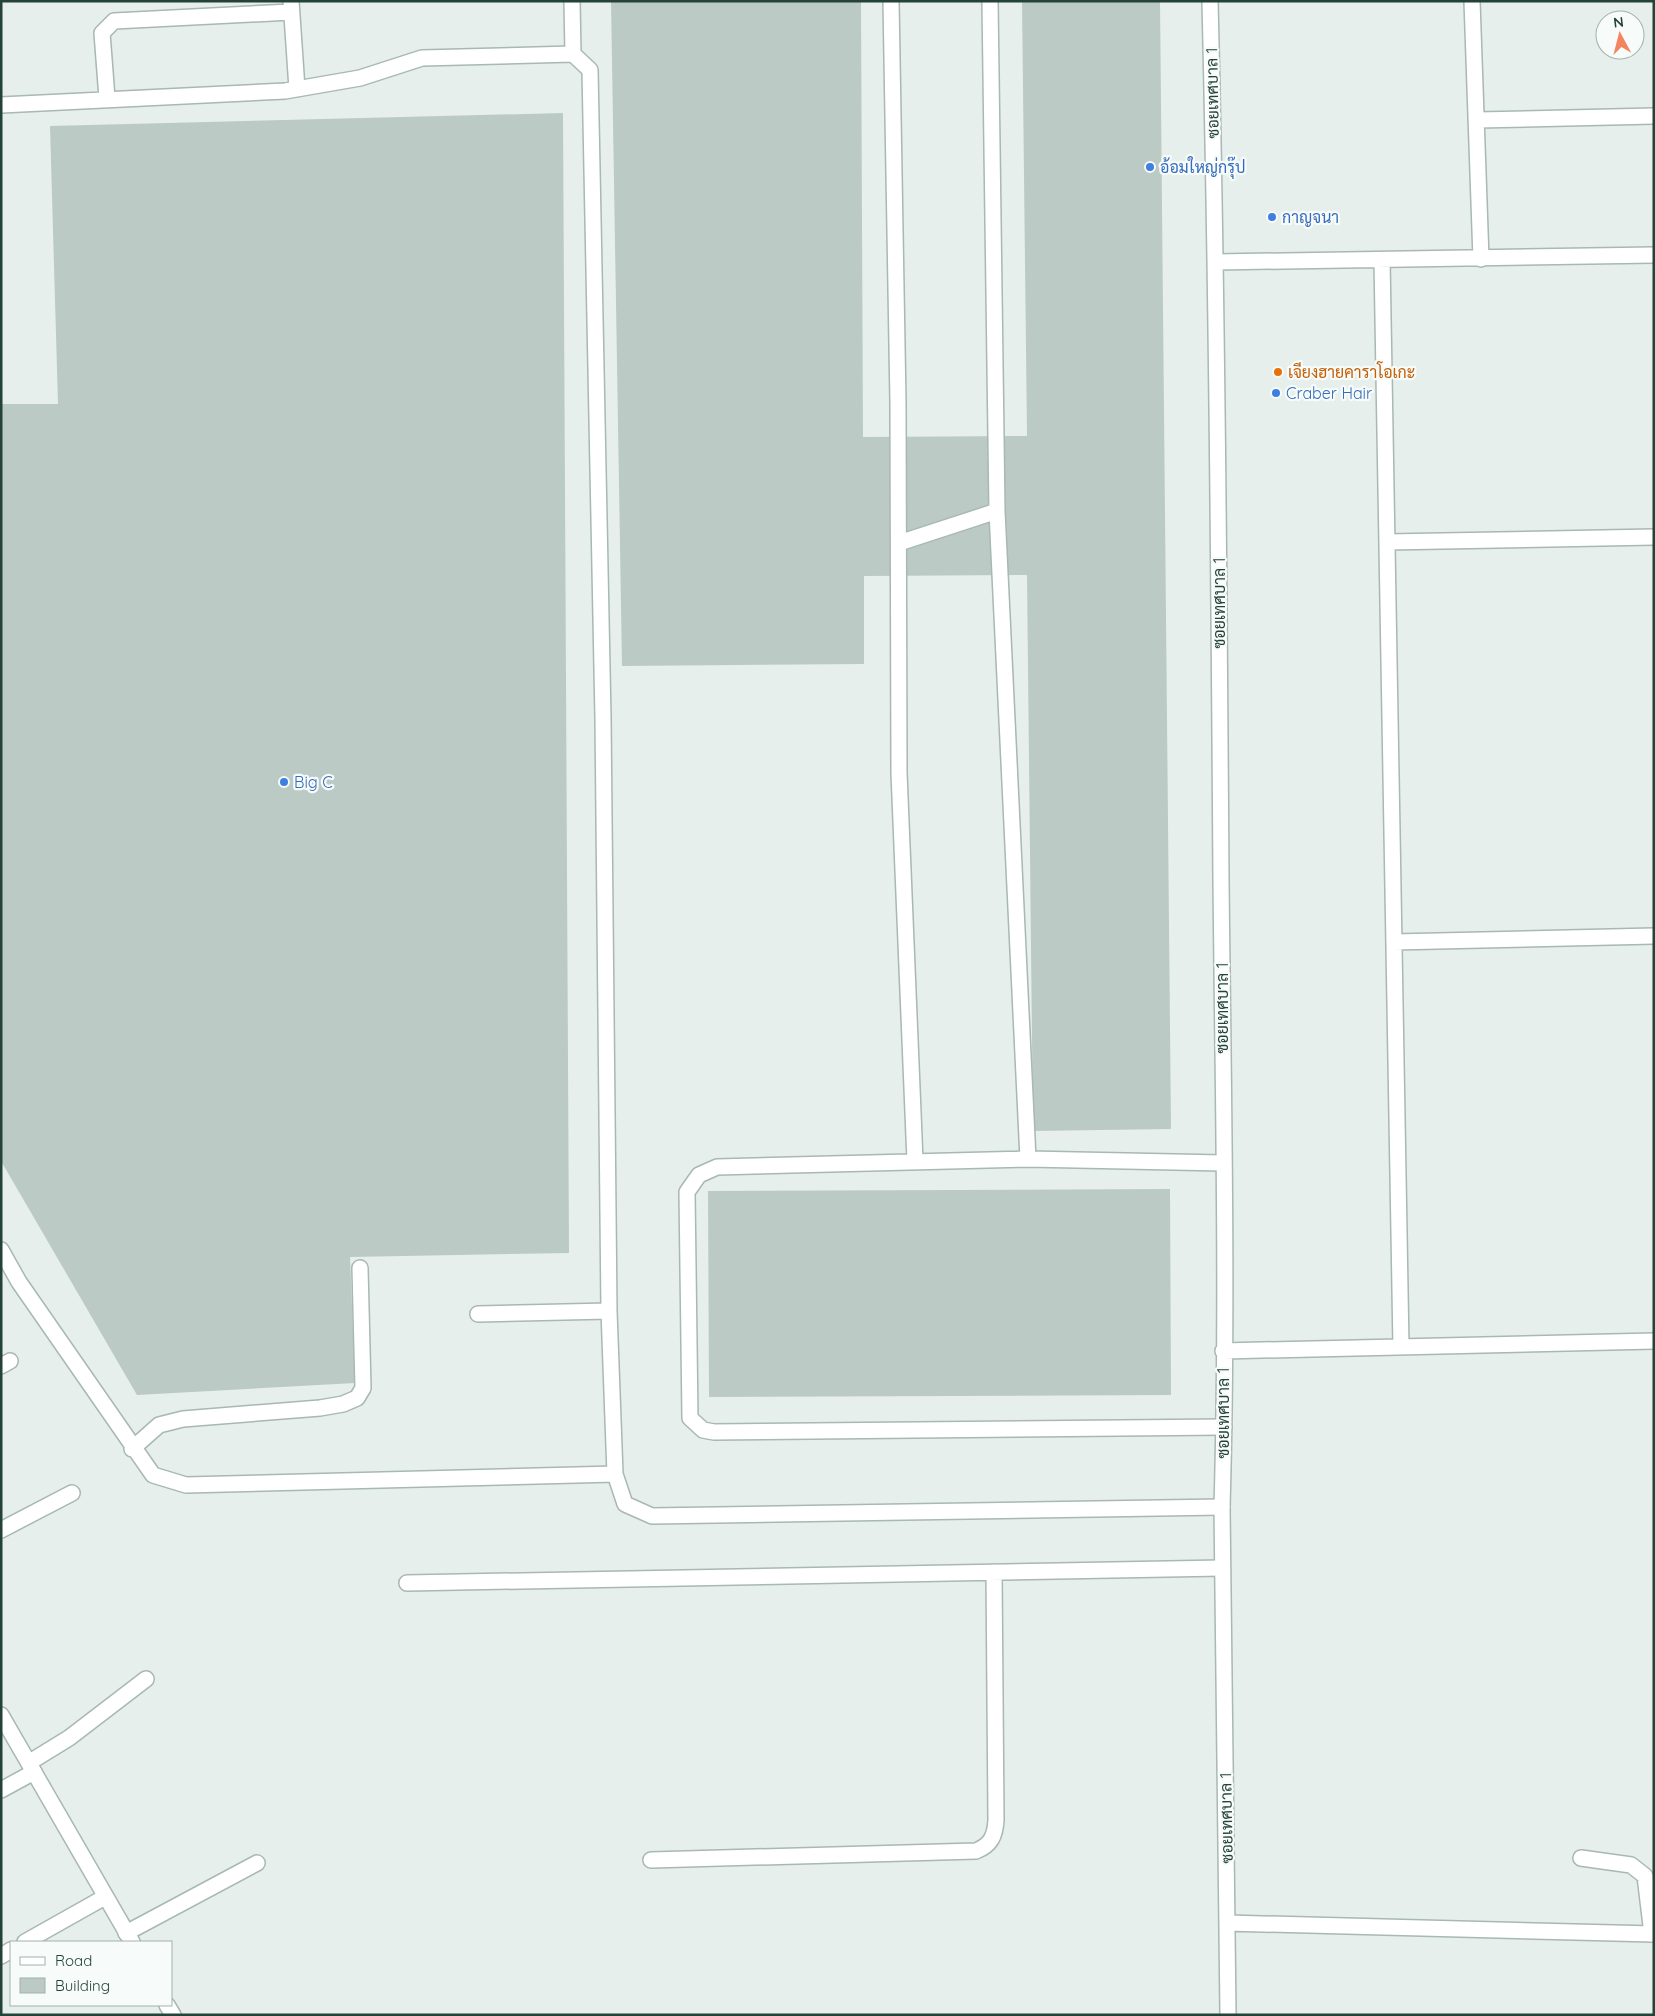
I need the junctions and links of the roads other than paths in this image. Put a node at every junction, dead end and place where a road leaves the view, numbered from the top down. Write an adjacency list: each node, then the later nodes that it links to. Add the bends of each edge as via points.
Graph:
1 (572, 1): 7 (street)
2 (891, 1): 20 (street)
3 (990, 1): 17 (street)
4 (1210, 1): 16 (street, ซอยเทศบาล 1)
5 (1472, 1): 12 (street)
6 (291, 7): 8 (street); 9 (street, via 114,21 102,33)
7 (573, 54): 8 (street, via 422,58 360,78); 28 (street, via 590,70 603,718)
8 (297, 89): 9 (street)
9 (107, 98): 10 (street)
10 (1, 105)
11 (1654, 116): 12 (street)
12 (1478, 120): 15 (street)
13 (1654, 256): 15 (street)
14 (1382, 260): 15 (street); 16 (street); 19 (street)
15 (1482, 260)
16 (1216, 262): 25 (street, ซอยเทศบาล 1)
17 (997, 511): 20 (street); 23 (street)
18 (1654, 537): 19 (street)
19 (1387, 542): 22 (street)
20 (899, 543): 24 (street, via 899,773)
21 (1654, 936): 22 (street)
22 (1394, 942): 31 (street)
23 (1028, 1160): 24 (street); 25 (street)
24 (915, 1162): 33 (street, via 717,1167 699,1176 688,1192 690,1418 703,1430)
25 (1224, 1163): 32 (street, ซอยเทศบาล 1)
26 (1, 1250): 34 (street, via 19,1282)
27 (360, 1268): 34 (street, via 363,1388 357,1398 320,1408 183,1419 159,1425)
28 (609, 1311): 29 (street); 35 (street)
29 (478, 1314)
30 (1654, 1341): 31 (street)
31 (1401, 1347): 32 (street)
32 (1223, 1352): 33 (street, ซอยเทศบาล 1)
33 (1224, 1427): 37 (street, ซอยเทศบาล 1)
34 (132, 1449): 35 (street, via 152,1475 186,1485)
35 (615, 1474): 37 (street, via 625,1504 652,1516)
36 (72, 1493): 38 (street)
37 (1222, 1507): 39 (street, ซอยเทศบาล 1)
38 (1, 1530)
39 (1222, 1568): 40 (street); 50 (street, ซอยเทศบาล 1)
40 (994, 1572): 41 (street); 47 (street, via 996,1820 995,1833 987,1847 976,1851)
41 (407, 1583)
42 (146, 1679): 44 (street)
43 (1, 1715): 44 (street)
44 (32, 1767): 45 (street); 49 (street)
45 (1, 1790)
46 (1582, 1858): 51 (street, via 1631,1865 1645,1876)
47 (651, 1860)
48 (257, 1863): 52 (street)
49 (105, 1897): 52 (street); 53 (street)
50 (1227, 1923): 51 (street); 54 (street, ซอยเทศบาล 1)
51 (1653, 1934)
52 (129, 1938)
53 (27, 1941)
54 (1228, 2015)

